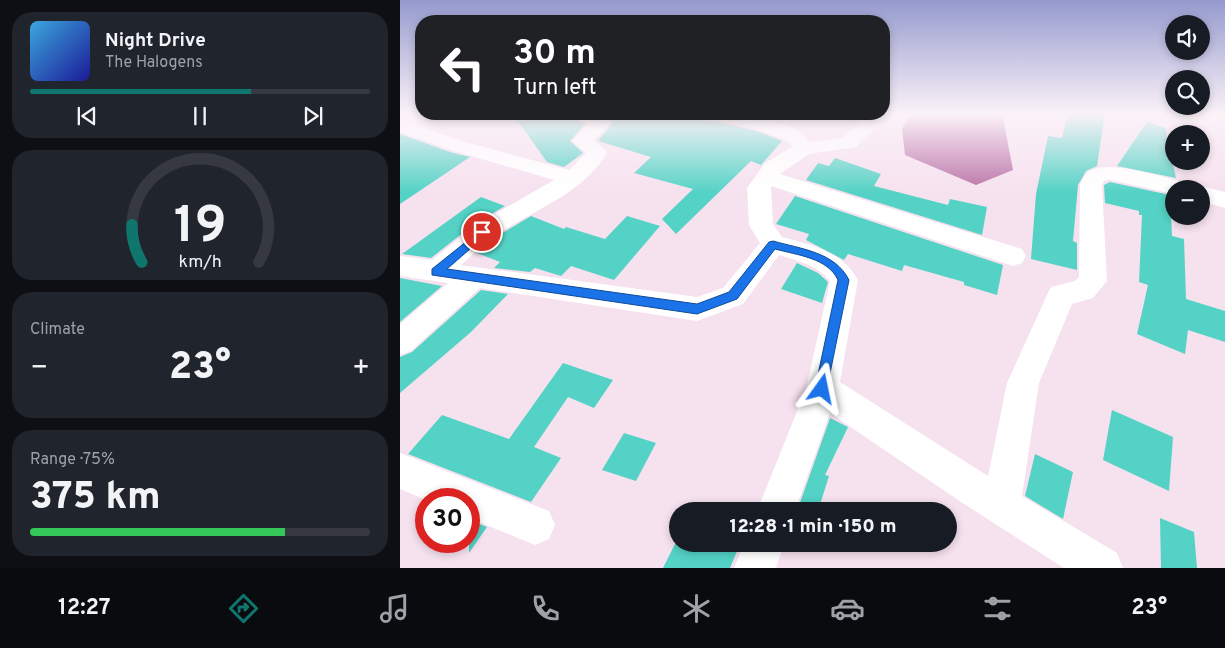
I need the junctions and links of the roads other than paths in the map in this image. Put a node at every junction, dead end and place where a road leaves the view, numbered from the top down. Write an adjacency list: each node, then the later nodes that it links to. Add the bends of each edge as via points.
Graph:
1 (440, 140): 7 (street)
2 (583, 140): 7 (street, via 597,152 596,157)
3 (798, 140): 5 (street)
4 (852, 140): 5 (street, via 849,143)
5 (803, 149): 6 (street)
6 (765, 177): 11 (street, via 758,188 761,225); 12 (street)
7 (572, 178): 14 (street, via 482,232)
8 (1165, 185): 20 (street, via 1110,173 1099,173 1094,177 1091,185 1093,281 1083,290 1061,295 1023,383)
9 (1210, 196): 10 (street)
10 (1225, 200)
11 (773, 244): 15 (street, via 733,296 697,309); 17 (street, via 826,260 839,270 844,280)
12 (1013, 256)
13 (400, 266): 14 (street)
14 (436, 272): 15 (street)
15 (474, 277): 16 (street)
16 (400, 342)
17 (822, 389): 19 (street); 20 (street)
18 (400, 471): 21 (street)
19 (779, 502)
20 (1001, 506): 24 (street)
21 (535, 525)
22 (761, 552): 23 (street)
23 (755, 568)
24 (1102, 568)

